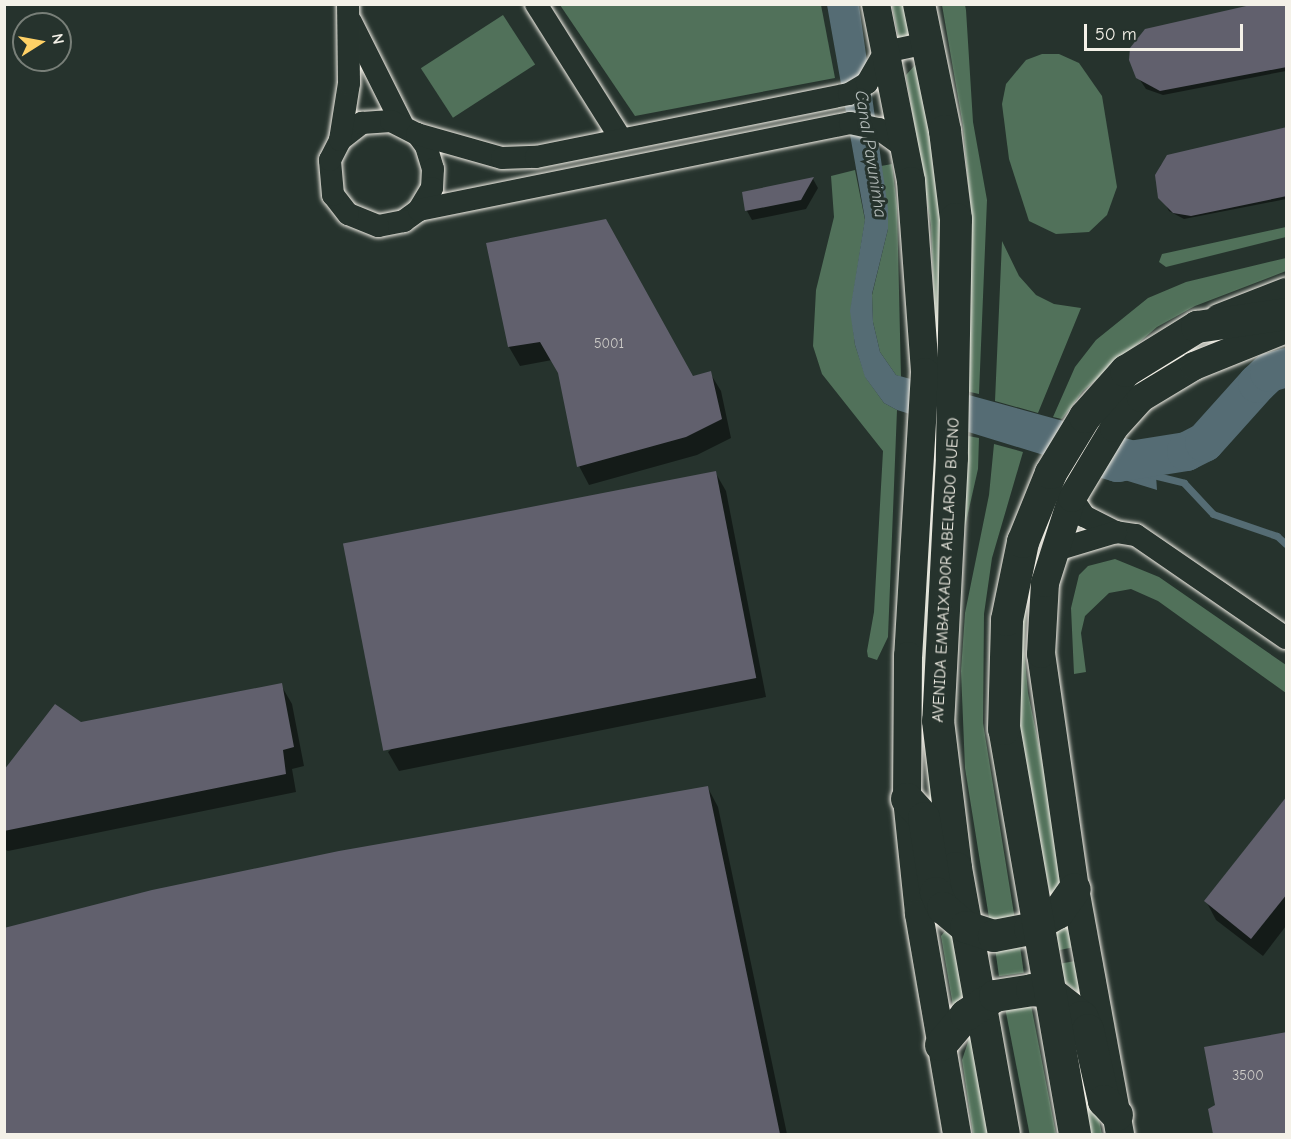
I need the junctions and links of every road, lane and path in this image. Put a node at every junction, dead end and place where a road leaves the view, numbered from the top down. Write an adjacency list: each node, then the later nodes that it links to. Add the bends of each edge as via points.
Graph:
1 (536, 4): 8 (street)
2 (876, 4): 6 (main road, AVENIDA EMBAIXADOR ABELARDO BUENO)
3 (919, 4): 5 (highway, AVENIDA EMBAIXADOR ABELARDO BUENO)
4 (349, 12): 7 (street); 9 (street, via 349,83)
5 (927, 43): 6 (street); 16 (highway, AVENIDA EMBAIXADOR ABELARDO BUENO, via 945,131 956,219)
6 (885, 52): 8 (street, via 870,79 849,94); 10 (main road, AVENIDA EMBAIXADOR ABELARDO BUENO)
7 (409, 129): 8 (street, via 502,158 536,156); 9 (street, via 372,121 355,127); 11 (street, via 426,146 434,169 432,188)
8 (621, 139)
9 (340, 140): 11 (street, via 330,160 329,184 348,214 378,226 404,221)
10 (904, 147): 11 (street, via 879,129 858,123); 16 (main road, AVENIDA EMBAIXADOR ABELARDO BUENO)
11 (419, 210)
12 (1287, 292): 14 (main road)
13 (1287, 314): 14 (highway)
14 (1197, 327): 23 (highway, via 1126,371 1085,417 1051,473 1023,542 1007,620 1003,703 1006,753)
15 (1287, 329): 17 (main road, via 1169,379 1141,398 1114,428)
16 (940, 374): 21 (main road, AVENIDA EMBAIXADOR ABELARDO BUENO, via 923,447 908,656); 24 (highway, AVENIDA EMBAIXADOR ABELARDO BUENO, via 952,458 938,721)
17 (1077, 490): 18 (street, via 1084,516); 19 (main road)
18 (1116, 532): 19 (street); 20 (street, via 1136,535)
19 (1053, 551): 22 (main road, via 1045,583 1041,654)
20 (1287, 638)
21 (907, 799): 24 (highway, via 924,818 936,893 943,908); 27 (main road, AVENIDA EMBAIXADOR ABELARDO BUENO, via 919,914)
22 (1076, 889): 23 (highway, via 1058,913); 28 (main road)
23 (1038, 925): 24 (highway, via 994,936); 25 (highway)
24 (966, 927): 26 (highway, AVENIDA EMBAIXADOR ABELARDO BUENO)
25 (1050, 992): 26 (highway, via 1014,991); 28 (highway, via 1082,1017 1104,1101); 31 (highway)
26 (981, 1003): 27 (highway); 30 (highway, AVENIDA EMBAIXADOR ABELARDO BUENO)
27 (941, 1045): 29 (main road, AVENIDA EMBAIXADOR ABELARDO BUENO)
28 (1118, 1125)
29 (957, 1134)
30 (1004, 1134)
31 (1075, 1134)

